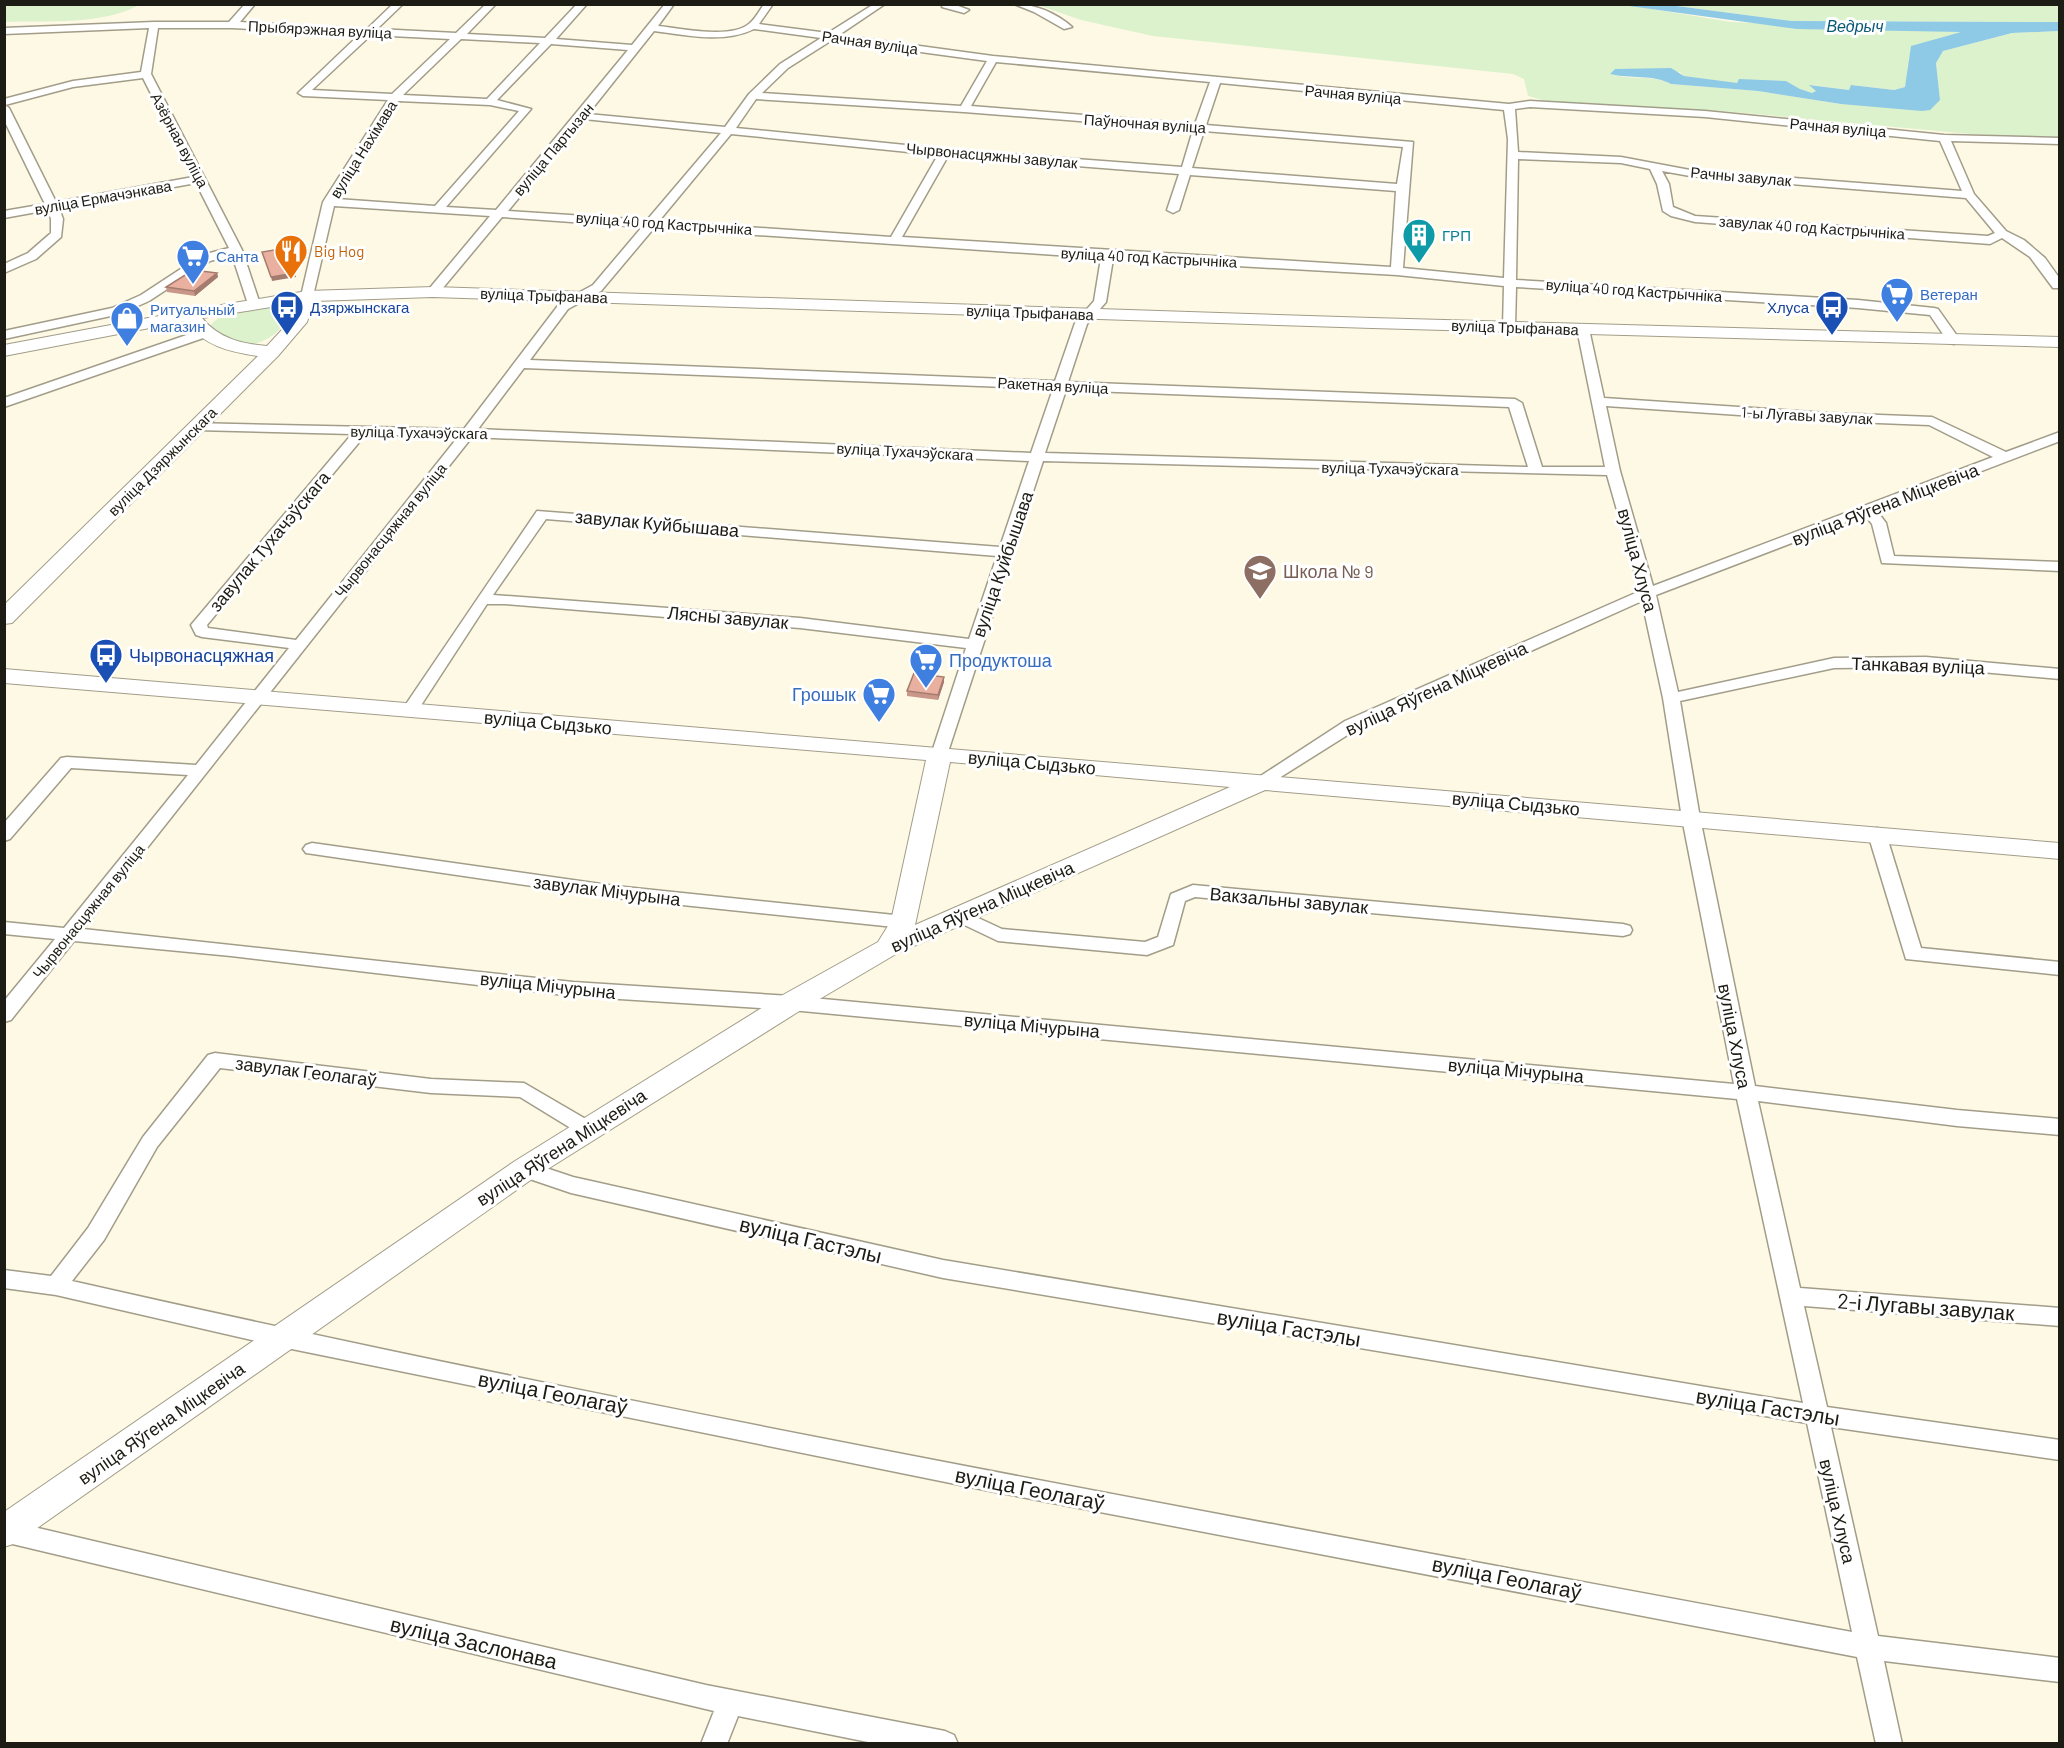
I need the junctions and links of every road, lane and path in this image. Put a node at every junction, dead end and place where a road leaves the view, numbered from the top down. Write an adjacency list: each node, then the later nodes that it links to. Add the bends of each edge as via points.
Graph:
1 (251, 4): 12 (street)
2 (399, 4): 17 (street)
3 (492, 4): 18 (street, вуліца Нахімава)
4 (583, 4): 20 (street)
5 (670, 4): 15 (street, вуліца Партызан)
6 (768, 4): 13 (street)
7 (880, 4): 19 (street, Чырвонасцяжная вуліца)
8 (950, 4): 10 (street, via 947,7)
9 (1018, 4): 14 (street)
10 (964, 10)
11 (154, 25): 12 (street, Прыбярэжная вуліца); 16 (street, Прыбярэжная вуліца); 23 (street, Азёрная вуліца)
12 (232, 25): 17 (street, Прыбярэжная вуліца)
13 (753, 26): 15 (street, Рачная вуліца, via 730,34); 19 (street, Рачная вуліца)
14 (1067, 27)
15 (651, 28): 21 (street, вуліца Партызан)
16 (4, 31)
17 (370, 31): 18 (street, Прыбярэжная вуліца); 26 (street, via 303,93)
18 (458, 36): 20 (street, Прыбярэжная вуліца); 26 (street, вуліца Нахімава)
19 (830, 36): 22 (street, Рачная вуліца); 25 (street, Чырвонасцяжная вуліца, via 784,66)
20 (550, 41): 21 (street, Прыбярэжная вуліца); 28 (street)
21 (634, 48): 32 (street, вуліца Партызан)
22 (993, 59): 24 (street, Рачная вуліца); 31 (street)
23 (146, 74): 27 (street, via 73,84); 41 (street, Азёрная вуліца)
24 (1216, 80): 29 (street, Рачная вуліца); 33 (street)
25 (753, 96): 31 (street, Паўночная вуліца); 34 (street, Чырвонасцяжная вуліца)
26 (394, 97): 28 (street); 44 (street, вуліца Нахімава)
27 (4, 102)
28 (490, 102): 46 (street, via 526,109)
29 (1509, 107): 35 (street, Рачная вуліца, via 1530,104 1705,114); 38 (street)
30 (4, 108): 45 (street)
31 (964, 109): 33 (street, Паўночная вуліца)
32 (581, 116): 34 (street, Чырвонасцяжны завулак); 48 (street, вуліца Партызан)
33 (1198, 127): 40 (street); 42 (street, Паўночная вуліца, via 1409,144)
34 (728, 131): 37 (street, Чырвонасцяжны завулак); 50 (street, Чырвонасцяжная вуліца)
35 (1944, 138): 36 (street, Рачная вуліца); 43 (street)
36 (2060, 141)
37 (945, 152): 40 (street, Чырвонасцяжны завулак); 52 (street)
38 (1513, 155): 39 (street, Рачны завулак, via 1621,160); 57 (street)
39 (1654, 166): 43 (street, Рачны завулак, via 1690,173); 51 (street, завулак 40 год Кастрычніка, via 1663,184 1667,209 1695,219 1990,240)
40 (1187, 170): 42 (street, Чырвонасцяжны завулак); 47 (street)
41 (201, 179): 45 (street, вуліца Ермачэнкава); 53 (street, Азёрная вуліца)
42 (1402, 188): 56 (street, Паўночная вуліца)
43 (1969, 195): 51 (street)
44 (330, 202): 46 (street, вуліца 40 год Кастрычніка); 60 (street, вуліца Нахімава)
45 (52, 206): 49 (street, вуліца Ермачэнкава); 55 (street, via 57,234 32,256)
46 (438, 209): 48 (street, вуліца 40 год Кастрычніка)
47 (1173, 210)
48 (501, 212): 50 (street, вуліца 40 год Кастрычніка); 59 (street, вуліца Партызан)
49 (4, 215)
50 (653, 222): 52 (street, вуліца 40 год Кастрычніка); 61 (street, Чырвонасцяжная вуліца, via 597,288)
51 (2002, 234): 58 (street, via 2034,251)
52 (894, 241): 54 (street, вуліца 40 год Кастрычніка)
53 (236, 250): 62 (street, Азёрная вуліца); 68 (street, via 206,258 146,298 116,311)
54 (1108, 255): 56 (street, вуліца 40 год Кастрычніка); 63 (street, вуліца Куйбышава, via 1100,302)
55 (4, 268)
56 (1397, 271): 57 (street, вуліца 40 год Кастрычніка)
57 (1512, 283): 65 (street); 69 (street, вуліца 40 год Кастрычніка, via 1934,312)
58 (2057, 285)
59 (434, 292): 60 (street, вуліца Трыфанава); 61 (street, вуліца Трыфанава)
60 (307, 296): 62 (street, вуліца Трыфанава); 72 (street, вуліца Дзяржынскага, via 298,322)
61 (581, 297): 63 (street, вуліца Трыфанава); 73 (street, Чырвонасцяжная вуліца, via 564,306)
62 (254, 304): 64 (street, вуліца Трыфанава)
63 (1089, 314): 65 (street, вуліца Трыфанава); 74 (street, вуліца Куйбышава, via 1081,323)
64 (191, 315): 67 (street); 71 (street, вуліца Трыфанава)
65 (1509, 327): 66 (street, вуліца Трыфанава)
66 (1583, 329): 69 (street, вуліца Трыфанава); 75 (street, вуліца Хлуса)
67 (204, 333): 72 (street, via 241,349); 76 (street)
68 (4, 335)
69 (1954, 340): 70 (street, вуліца Трыфанава)
70 (2060, 342)
71 (4, 351)
72 (272, 352): 77 (street, вуліца Дзяржынскага)
73 (519, 364): 74 (street, Ракетная вуліца); 79 (street, Чырвонасцяжная вуліца)
74 (1060, 385): 81 (street, вуліца Куйбышава); 83 (street, Ракетная вуліца, via 1515,403)
75 (1599, 402): 82 (street, 1-ы Лугавы завулак, via 1932,420); 84 (street, вуліца Хлуса)
76 (4, 403)
77 (196, 426): 78 (street, вуліца Тухачэўскага); 90 (street, вуліца Дзяржынскага)
78 (361, 432): 79 (street, вуліца Тухачэўскага); 92 (street, завулак Тухачэўскага, via 199,624 202,632)
79 (468, 433): 81 (street, вуліца Тухачэўскага); 92 (street, Чырвонасцяжная вуліца)
80 (2055, 442): 82 (street, вуліца Яўгена Міцкевіча)
81 (1037, 457): 83 (street, вуліца Тухачэўскага); 86 (street, вуліца Куйбышава)
82 (2007, 458): 85 (street, вуліца Яўгена Міцкевіча)
83 (1536, 471): 84 (street, вуліца Тухачэўскага)
84 (1613, 471): 88 (street, вуліца Хлуса)
85 (1868, 510): 87 (street, via 1879,523 1887,560); 88 (street, вуліца Яўгена Міцкевіча)
86 (1007, 552): 89 (street, завулак Куйбышава, via 542,514); 91 (street, вуліца Куйбышава)
87 (2060, 567)
88 (1648, 593): 96 (street, вуліца Хлуса); 100 (street, вуліца Яўгена Міцкевіча, via 1351,725)
89 (482, 600): 91 (street, Лясны завулак, via 800,623); 97 (street, завулак Куйбышава)
90 (4, 618)
91 (975, 644): 98 (street, вуліца Куйбышава)
92 (299, 645): 95 (street, Чырвонасцяжная вуліца)
93 (2060, 674): 96 (street, Танкавая вуліца, via 1926,662 1834,663)
94 (4, 676): 95 (street, вуліца Сыдзько)
95 (257, 697): 97 (street, вуліца Сыдзько); 99 (street, Чырвонасцяжная вуліца)
96 (1671, 698): 101 (street, вуліца Хлуса)
97 (410, 710): 98 (street, вуліца Сыдзько)
98 (939, 755): 100 (street, вуліца Сыдзько); 107 (street, вуліца Куйбышава)
99 (201, 771): 103 (street, via 67,762); 110 (street, Чырвонасцяжная вуліца)
100 (1262, 782): 101 (street, вуліца Сыдзько); 106 (street, вуліца Яўгена Міцкевіча)
101 (1691, 818): 102 (street, вуліца Сыдзько); 115 (street, вуліца Хлуса)
102 (1876, 834): 105 (street, вуліца Сыдзько); 112 (street, via 1913,954)
103 (4, 835)
104 (312, 849): 107 (street, завулак Мічурына, via 615,892)
105 (2060, 851)
106 (961, 916): 109 (street, Вакзальны завулак, via 998,935 1148,949 1166,941 1177,898 1193,891); 111 (street, вуліца Яўгена Міцкевіча)
107 (904, 922): 111 (street, вуліца Куйбышава)
108 (4, 928): 110 (street, вуліца Мічурына)
109 (1623, 930)
110 (70, 935): 113 (street, вуліца Мічурына, via 573,989); 114 (street, Чырвонасцяжная вуліца)
111 (887, 948): 113 (street, вуліца Яўгена Міцкевіча)
112 (2060, 969)
113 (791, 1003): 115 (street, вуліца Мічурына); 117 (street, вуліца Яўгена Міцкевіча)
114 (4, 1015)
115 (1746, 1092): 116 (street, вуліца Мічурына); 121 (street, вуліца Хлуса)
116 (2060, 1127)
117 (589, 1130): 118 (street, вуліца Яўгена Міцкевіча); 120 (street, завулак Геолагаў, via 525,1090 431,1086 215,1060 150,1142 96,1234)
118 (525, 1169): 123 (street, вуліца Яўгена Міцкевіча); 124 (street, вуліца Гастэлы, via 571,1185 943,1269)
119 (4, 1279): 120 (street, вуліца Геолагаў)
120 (56, 1286): 123 (street, вуліца Геолагаў)
121 (1792, 1296): 122 (street, 2-і Лугавы завулак); 124 (street, вуліца Хлуса)
122 (2060, 1317)
123 (282, 1338): 126 (street, вуліца Яўгена Міцкевіча); 127 (street, вуліца Геолагаў, via 985,1480)
124 (1817, 1415): 125 (street, вуліца Гастэлы); 127 (street, вуліца Хлуса)
125 (2060, 1450)
126 (5, 1531): 129 (street, вуліца Заслонава)
127 (1869, 1647): 128 (street, вуліца Геолагаў); 132 (street, вуліца Хлуса)
128 (2060, 1670)
129 (732, 1701): 130 (street); 131 (street, вуліца Заслонава)
130 (714, 1743)
131 (945, 1743)
132 (1889, 1743)

